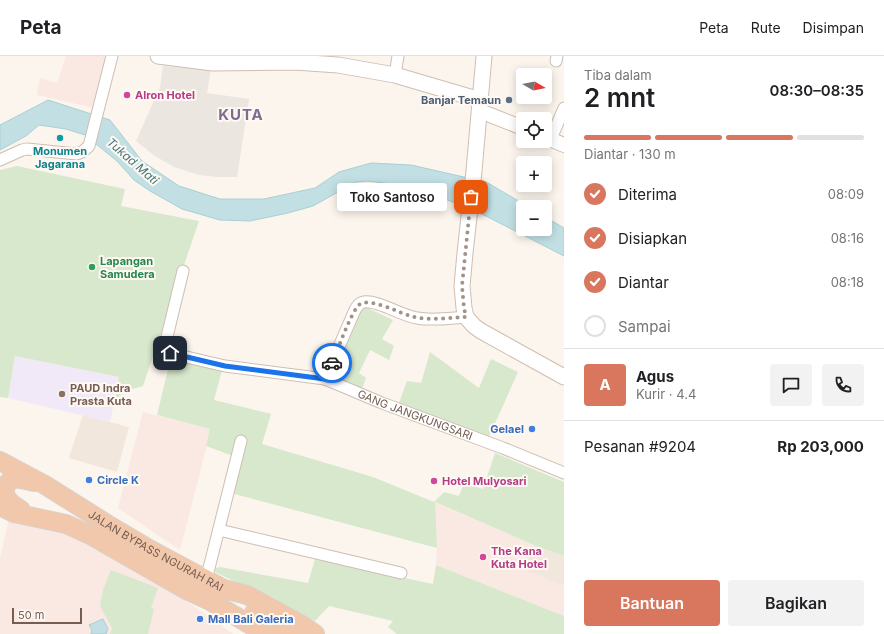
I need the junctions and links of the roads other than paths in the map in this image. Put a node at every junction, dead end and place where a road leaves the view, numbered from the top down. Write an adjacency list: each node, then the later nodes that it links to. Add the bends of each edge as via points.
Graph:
1 (112, 56): 11 (street, via 89,146 77,154 27,149)
2 (158, 56): 5 (main road, via 214,63)
3 (398, 56): 6 (street)
4 (484, 56): 7 (main road)
5 (260, 59): 6 (main road, via 338,65)
6 (395, 75): 7 (main road)
7 (480, 106): 9 (street); 13 (main road, via 462,286)
8 (564, 108): 10 (street)
9 (516, 124)
10 (553, 140)
11 (0, 160)
12 (183, 271): 15 (street, GANG JANGKUNGSARI, via 165,352 225,366)
13 (466, 317): 14 (main road, via 481,331); 15 (street, via 415,318 381,305 363,302 354,312)
14 (564, 377)
15 (325, 379): 18 (street, GANG JANGKUNGSARI)
16 (241, 441): 22 (street)
17 (0, 461): 19 (highway, JALAN BYPASS NGURAH RAI)
18 (564, 472)
19 (45, 485): 21 (highway, via 16,478 5,488 6,500); 24 (highway, JALAN BYPASS NGURAH RAI, via 107,524)
20 (0, 506): 21 (highway, JALAN BYPASS NGURAH RAI, via 14,514)
21 (34, 518): 26 (highway, JALAN BYPASS NGURAH RAI, via 66,524 92,536)
22 (219, 530): 23 (street); 24 (street)
23 (401, 573)
24 (206, 580): 25 (highway, JALAN BYPASS NGURAH RAI)
25 (224, 589): 29 (highway, via 251,612); 30 (highway, JALAN BYPASS NGURAH RAI, via 248,595)
26 (192, 594): 27 (highway, JALAN BYPASS NGURAH RAI, via 206,610); 28 (highway, via 210,601)
27 (244, 634)
28 (266, 634)
29 (291, 634)
30 (315, 634)

